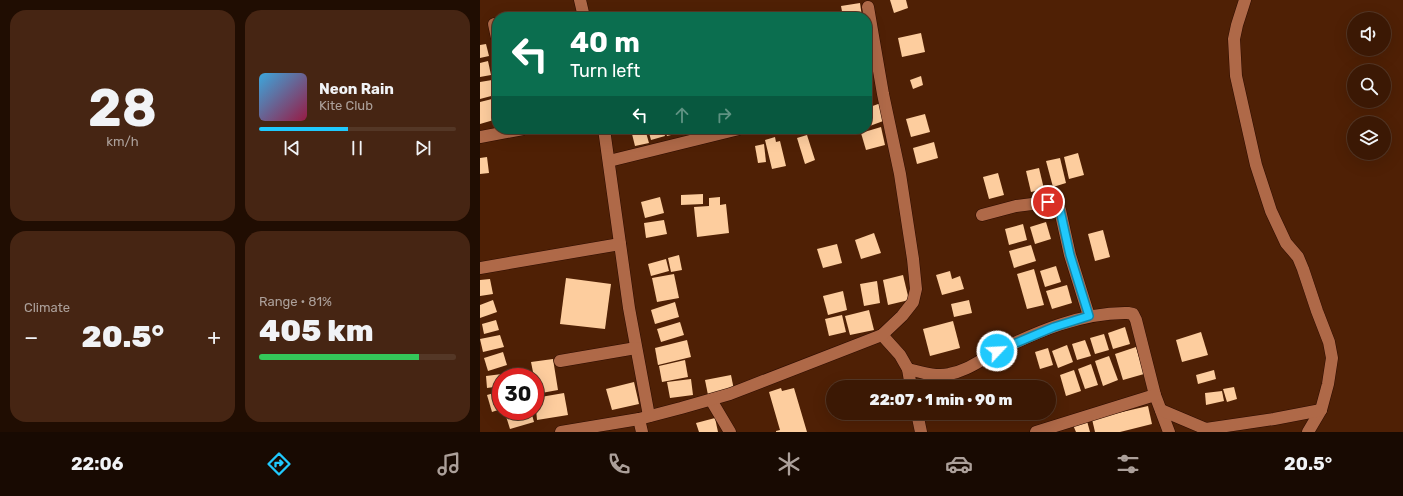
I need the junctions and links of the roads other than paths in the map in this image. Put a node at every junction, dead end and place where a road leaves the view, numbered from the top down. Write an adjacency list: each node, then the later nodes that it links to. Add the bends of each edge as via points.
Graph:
1 (580, 0): 4 (street)
2 (1245, 0): 24 (street, via 1234,39 1236,76 1256,165 1271,210 1286,243 1298,257 1330,342 1332,358)
3 (868, 7): 5 (street)
4 (583, 12)
5 (869, 12)
6 (872, 30): 16 (street, via 900,174 916,289 913,302)
7 (496, 134): 10 (street)
8 (605, 134): 11 (street)
9 (719, 134): 11 (street)
10 (480, 137)
11 (609, 161): 13 (street)
12 (982, 215): 15 (street, via 1016,206 1048,202 1055,205 1060,210 1070,255)
13 (620, 244): 14 (street); 17 (street)
14 (480, 268)
15 (1089, 316): 19 (street, via 1006,347 961,372 936,375); 21 (street, via 1120,312 1133,314)
16 (882, 336): 19 (street); 22 (street)
17 (636, 348): 18 (street); 25 (street)
18 (560, 360)
19 (908, 368): 20 (street)
20 (910, 380)
21 (1155, 395): 23 (street); 32 (street)
22 (711, 400): 25 (street); 30 (street)
23 (1161, 410): 27 (street); 33 (street)
24 (1321, 410): 27 (street); 34 (street)
25 (644, 417): 28 (street); 29 (street)
26 (918, 420): 31 (street)
27 (1205, 431)
28 (561, 432)
29 (642, 432)
30 (730, 432)
31 (921, 432)
32 (1036, 432)
33 (1169, 432)
34 (1308, 432)

